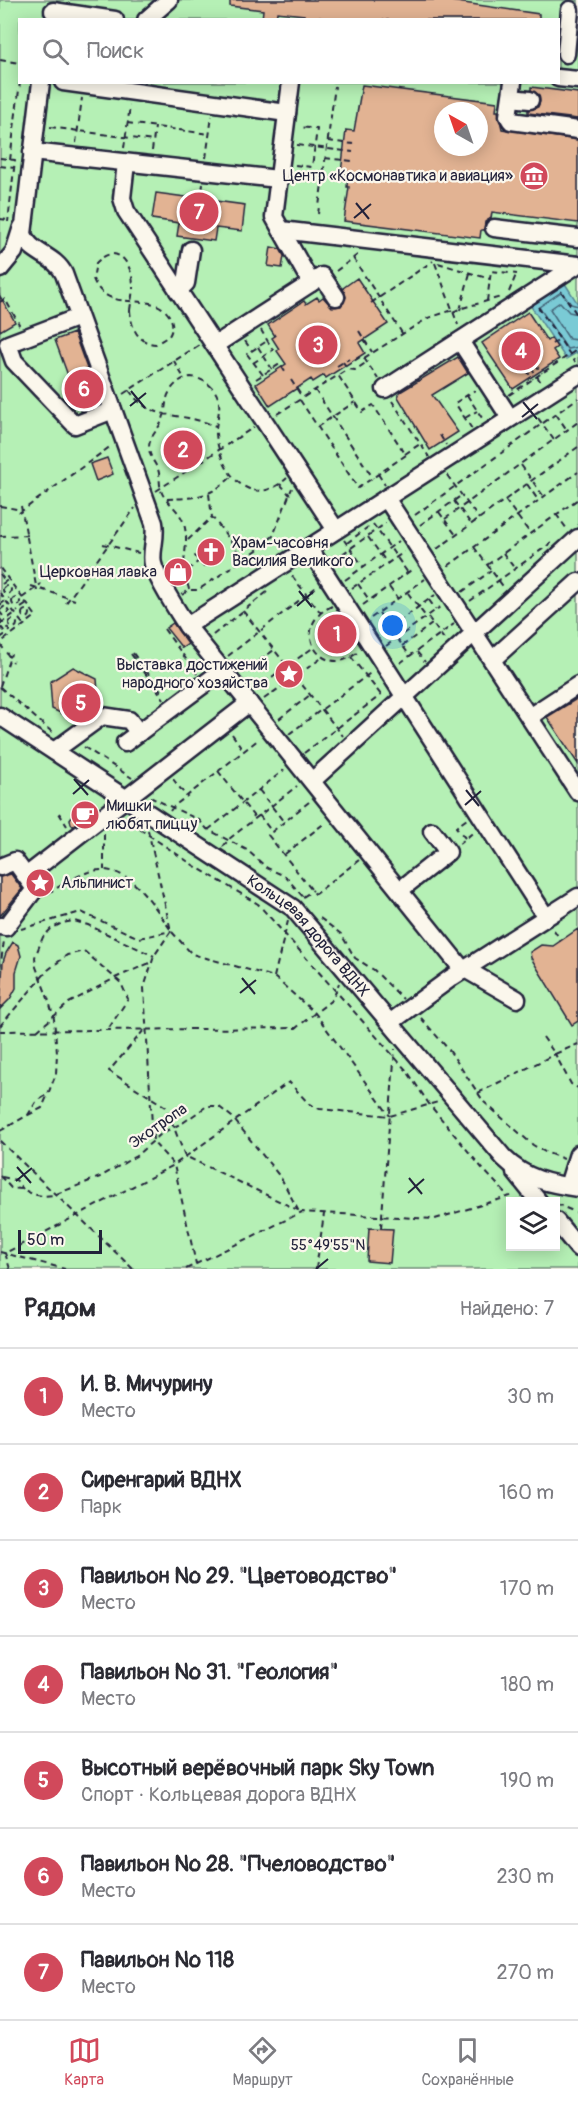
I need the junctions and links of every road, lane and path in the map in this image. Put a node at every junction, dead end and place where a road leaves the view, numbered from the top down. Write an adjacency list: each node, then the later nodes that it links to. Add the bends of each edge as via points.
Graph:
1 (170, 0): 5 (street)
2 (53, 10): 4 (street)
3 (570, 10): 6 (street)
4 (103, 18)
5 (148, 18)
6 (569, 50)
7 (0, 60): 8 (path)
8 (18, 63)
9 (560, 78): 10 (street)
10 (578, 80)
11 (20, 84): 41 (path)
12 (41, 84): 23 (street)
13 (77, 84): 15 (street)
14 (291, 84): 21 (street)
15 (84, 85): 17 (street); 27 (path)
16 (335, 86): 31 (path)
17 (133, 89): 20 (street); 22 (path)
18 (512, 90): 19 (street); 26 (street, via 508,117 512,122)
19 (530, 100)
20 (214, 103): 21 (street); 28 (path)
21 (287, 113): 49 (street)
22 (127, 123): 24 (path); 29 (path)
23 (35, 126): 27 (path); 36 (street)
24 (155, 127): 28 (path); 30 (path)
25 (302, 127): 34 (path, via 317,129)
26 (578, 130)
27 (78, 131): 29 (path); 38 (path)
28 (209, 134): 48 (path)
29 (125, 137): 30 (path); 43 (path)
30 (153, 141): 44 (path)
31 (327, 141): 32 (path); 35 (path)
32 (354, 144)
33 (303, 146): 34 (path)
34 (315, 147): 35 (path); 45 (path, via 312,167)
35 (327, 149): 37 (path); 40 (path)
36 (32, 152): 38 (street); 47 (street)
37 (353, 152)
38 (74, 157): 43 (street)
39 (0, 158): 41 (path)
40 (325, 158): 42 (path); 52 (path)
41 (10, 160): 47 (path)
42 (352, 161)
43 (124, 163): 44 (street); 68 (street, via 123,207)
44 (150, 165): 48 (street)
45 (297, 165)
46 (0, 166): 47 (path)
47 (22, 169): 54 (street); 54 (path)
48 (204, 171): 49 (street)
49 (279, 179): 56 (street, via 274,217)
50 (202, 190): 51 (path)
51 (201, 199)
52 (318, 214)
53 (0, 219): 54 (path)
54 (12, 226): 64 (street, via 14,252); 81 (street, via 29,245 62,269)
55 (494, 228): 57 (street)
56 (281, 230): 58 (street); 67 (street)
57 (578, 238)
58 (378, 242): 60 (street); 61 (path)
59 (191, 250): 68 (street, via 186,283)
60 (433, 257): 62 (street); 65 (path); 73 (path); 78 (path)
61 (353, 258): 63 (path); 73 (path)
62 (578, 265): 71 (street)
63 (337, 268)
64 (0, 269)
65 (470, 273): 66 (path); 79 (path)
66 (490, 279): 70 (path, via 491,271 517,274); 74 (path)
67 (311, 283): 72 (street, via 322,276); 82 (street)
68 (178, 291): 89 (street)
69 (554, 291): 80 (path, via 559,288)
70 (508, 295)
71 (530, 296): 86 (path); 87 (street)
72 (336, 297)
73 (379, 297): 76 (path); 85 (path)
74 (487, 301)
75 (0, 302): 83 (path, via 5,299 19,324)
76 (371, 303)
77 (130, 310): 77 (path, bridge, via 132,300 134,279 132,270 120,257 104,256 93,268 98,288 115,299 124,300 133,301 152,303 163,308 172,321 169,336 156,344 146,342 137,335)
78 (453, 310): 85 (path, via 428,318); 87 (path)
79 (460, 310)
80 (578, 316)
81 (79, 317): 128 (street); 128 (street, via 8,344 14,362 75,425)
82 (254, 320): 88 (path); 89 (street)
83 (10, 329)
84 (359, 332): 93 (path)
85 (403, 334): 93 (path)
86 (560, 339): 90 (path); 94 (path)
87 (462, 340): 119 (street); 120 (street)
88 (267, 341): 91 (path); 95 (path, via 273,350)
89 (212, 342): 98 (path); 138 (street)
90 (552, 344)
91 (258, 347): 95 (path); 101 (path, via 247,354)
92 (578, 349): 94 (path)
93 (373, 353): 97 (path)
94 (570, 355): 105 (path); 109 (path)
95 (263, 356): 101 (path); 107 (path)
96 (349, 358): 99 (path)
97 (364, 358): 100 (path); 106 (path)
98 (174, 361): 115 (path); 121 (path)
99 (343, 362): 103 (path); 106 (path)
100 (367, 362): 106 (path, via 355,370); 120 (path)
101 (253, 363): 110 (path)
102 (535, 364): 109 (path)
103 (337, 366)
104 (531, 367): 113 (path)
105 (578, 367)
106 (347, 368): 112 (path)
107 (272, 369): 110 (path); 111 (path, via 280,364)
108 (526, 369): 117 (path)
109 (542, 373): 117 (path)
110 (263, 375): 116 (path)
111 (287, 375)
112 (338, 375): 122 (path); 127 (path)
113 (536, 375)
114 (578, 375): 129 (street)
115 (184, 378): 134 (path, via 170,392); 141 (path, via 199,379 214,390 220,405)
116 (256, 379)
117 (533, 379): 126 (path)
118 (291, 380): 125 (path)
119 (487, 383): 123 (path); 126 (street)
120 (385, 389): 132 (path)
121 (129, 390): 128 (path); 134 (path, via 142,405)
122 (315, 390): 125 (path); 135 (path)
123 (467, 395): 130 (path); 136 (path, via 455,404)
124 (578, 398): 133 (path)
125 (301, 399): 138 (path); 142 (path)
126 (499, 401): 137 (street)
127 (355, 402): 135 (path); 150 (path, via 362,412 373,405)
128 (112, 406): 145 (street)
129 (530, 406): 137 (street); 140 (path)
130 (477, 411): 136 (path); 144 (path)
131 (405, 412): 132 (path)
132 (401, 414): 147 (path)
133 (556, 414): 140 (path); 143 (path)
134 (164, 415): 141 (path); 163 (path, via 149,447 159,471)
135 (333, 416): 142 (path); 157 (path)
136 (465, 418): 144 (path)
137 (510, 418): 144 (street)
138 (264, 421): 149 (path); 153 (street)
139 (578, 422): 143 (path)
140 (542, 423): 146 (path); 162 (path)
141 (216, 426): 149 (path)
142 (317, 427): 157 (path, via 358,488)
143 (567, 430): 146 (path)
144 (484, 435): 152 (street)
145 (123, 437): 168 (street); 178 (path)
146 (554, 440): 151 (path)
147 (420, 444): 150 (path); 152 (path)
148 (578, 447): 158 (path)
149 (219, 450): 156 (path); 163 (path)
150 (405, 454): 155 (path)
151 (520, 464): 158 (path); 175 (path)
152 (437, 465): 162 (path); 169 (street)
153 (296, 471): 160 (path); 165 (path); 190 (street)
154 (578, 472): 167 (path)
155 (378, 474): 157 (path); 159 (path)
156 (232, 476): 160 (path, via 246,488 257,491); 164 (path)
157 (373, 478)
158 (532, 480): 161 (path); 167 (path)
159 (382, 481)
160 (280, 484): 165 (path)
161 (527, 484): 172 (path); 173 (path)
162 (455, 486): 166 (path); 187 (path)
163 (160, 488): 168 (path); 171 (path)
164 (209, 494): 171 (path); 182 (path)
165 (290, 495): 210 (path, via 273,536)
166 (462, 495): 174 (path); 175 (path)
167 (544, 497): 173 (path)
168 (145, 498): 200 (path); 207 (street, via 156,535)
169 (386, 498): 183 (street); 187 (street)
170 (578, 499): 180 (path)
171 (167, 500): 197 (path, via 182,519)
172 (505, 500): 181 (path); 185 (path)
173 (538, 500): 181 (path)
174 (454, 501): 177 (path); 179 (path)
175 (467, 502): 177 (path); 185 (path)
176 (0, 506): 178 (path)
177 (459, 508): 184 (path); 186 (path)
178 (21, 510): 191 (path)
179 (439, 512): 184 (path); 187 (path)
180 (556, 514): 189 (path); 195 (path)
181 (517, 516): 189 (path); 201 (path)
182 (212, 517): 197 (path); 210 (path)
183 (368, 518): 188 (path); 190 (street); 196 (path)
184 (444, 519): 192 (path)
185 (479, 519): 186 (path)
186 (471, 524): 192 (path)
187 (406, 529): 188 (path); 203 (path); 209 (path); 228 (street)
188 (376, 530): 194 (path); 203 (path)
189 (530, 533): 205 (path)
190 (340, 534): 196 (path); 202 (street); 204 (path)
191 (29, 535): 193 (path); 233 (path)
192 (456, 535): 228 (path)
193 (0, 536)
194 (368, 536): 199 (path); 206 (path)
195 (571, 538): 217 (path); 240 (street)
196 (352, 539): 199 (path)
197 (188, 540): 219 (path)
198 (104, 544): 200 (path)
199 (356, 544): 204 (path)
200 (108, 546): 207 (path); 239 (path)
201 (474, 547): 214 (path); 228 (path)
202 (309, 548): 213 (street); 231 (street)
203 (389, 548): 206 (path); 209 (path)
204 (350, 549): 215 (path); 231 (path)
205 (503, 553): 214 (path); 217 (path)
206 (380, 554): 212 (path); 215 (path)
207 (153, 556): 266 (street, via 156,571)
208 (204, 557): 211 (path)
209 (396, 557): 212 (path); 220 (path)
210 (243, 560): 219 (path, via 193,591 186,585)
211 (199, 561): 211 (path, via 195,556 212,543 220,544 220,552 203,566); 219 (path)
212 (387, 563): 227 (path)
213 (284, 564): 238 (path); 266 (street)
214 (487, 564): 218 (path)
215 (363, 566): 231 (path)
216 (0, 568): 222 (path)
217 (515, 569): 223 (path)
218 (491, 571): 223 (path); 228 (path)
219 (184, 573)
220 (408, 573): 228 (path); 232 (path)
221 (0, 574): 225 (path)
222 (9, 579): 225 (path); 230 (path)
223 (499, 581): 228 (path); 240 (path)
224 (578, 582): 292 (street)
225 (2, 583): 230 (path); 237 (path)
226 (41, 584): 233 (path)
227 (358, 584): 231 (path); 247 (path)
228 (442, 585): 235 (path); 246 (path); 253 (path); 274 (street); 276 (path)
229 (31, 586): 233 (path)
230 (12, 587): 236 (path); 242 (path)
231 (332, 587): 238 (path); 256 (path); 262 (street)
232 (389, 587): 243 (path); 247 (path)
233 (37, 590): 239 (path); 242 (path)
234 (267, 592): 255 (path)
235 (408, 592): 243 (path); 251 (path)
236 (9, 593): 237 (path); 241 (path)
237 (1, 594): 244 (path)
238 (307, 595): 256 (path); 271 (path)
239 (69, 598): 245 (path); 248 (path)
240 (512, 598): 274 (street)
241 (14, 599): 242 (path); 250 (path)
242 (21, 599): 249 (path); 258 (path)
243 (398, 599): 257 (path)
244 (7, 600): 250 (path); 252 (path)
245 (75, 600)
246 (429, 600): 251 (path); 253 (path)
247 (370, 601): 262 (path)
248 (66, 603)
249 (27, 604): 254 (path); 258 (path)
250 (10, 607): 252 (path); 258 (path); 258 (path, via 15,607); 260 (path)
251 (419, 607): 259 (path); 269 (path)
252 (0, 610): 260 (path)
253 (436, 610): 259 (path)
254 (30, 611): 258 (path); 261 (path, via 36,616)
255 (243, 611): 271 (path); 281 (path)
256 (321, 613): 283 (path, via 311,628)
257 (379, 613): 262 (path); 269 (path)
258 (19, 614): 260 (path); 260 (path); 261 (path); 265 (path); 268 (path)
259 (427, 617): 264 (path); 273 (path)
260 (9, 618): 263 (path); 267 (path)
261 (29, 619): 265 (path)
262 (355, 620): 287 (street)
263 (1, 622): 267 (path)
264 (433, 624): 276 (path); 279 (path)
265 (24, 625): 268 (path)
266 (187, 626): 281 (street)
267 (7, 628): 268 (path); 270 (path); 275 (path); 277 (path)
268 (17, 628): 275 (path)
269 (390, 628): 278 (path); 287 (path)
270 (0, 629)
271 (260, 631): 284 (path); 295 (path)
272 (168, 633): 298 (path)
273 (405, 633): 278 (path); 279 (path)
274 (474, 633): 285 (street); 292 (street)
275 (12, 634): 277 (path)
276 (440, 634): 285 (path); 289 (path)
277 (3, 638): 280 (path)
278 (397, 638): 282 (path); 287 (path)
279 (410, 640): 282 (path)
280 (0, 644): 288 (path)
281 (201, 644): 295 (street)
282 (402, 646): 289 (path)
283 (314, 647): 290 (path); 294 (path)
284 (274, 650): 294 (path); 295 (path)
285 (453, 651): 302 (street)
286 (132, 654): 304 (path)
287 (377, 655): 289 (path); 291 (path); 296 (path); 302 (street)
288 (10, 656): 293 (path); 300 (path)
289 (410, 656)
290 (323, 657): 291 (path, via 337,661); 297 (path)
291 (351, 657): 296 (path)
292 (492, 660): 307 (street)
293 (13, 662)
294 (287, 666): 297 (path); 303 (path)
295 (224, 672): 298 (street); 303 (street)
296 (366, 676): 302 (path); 305 (path)
297 (295, 677): 301 (path); 303 (path)
298 (204, 684): 304 (street)
299 (578, 685): 307 (street)
300 (0, 686): 311 (path)
301 (310, 695): 305 (path); 310 (path)
302 (392, 700): 309 (path); 312 (street); 349 (street)
303 (249, 702): 308 (street); 310 (street)
304 (172, 708): 311 (street, via 132,738 129,720 102,716)
305 (321, 710): 309 (path); 310 (path)
306 (0, 716): 311 (street, Кольцевая дорога ВДНХ)
307 (529, 717): 320 (street)
308 (223, 723): 313 (path); 315 (street)
309 (336, 728): 312 (path); 314 (path)
310 (273, 733): 313 (path); 314 (street)
311 (63, 744): 319 (street, Кольцевая дорога ВДНХ); 319 (path)
312 (351, 745): 317 (street)
313 (244, 751): 316 (path)
314 (295, 760): 317 (street); 318 (path)
315 (165, 769): 319 (street); 321 (path)
316 (218, 771): 321 (path); 322 (path)
317 (314, 783): 323 (path); 325 (street); 330 (path)
318 (259, 790): 322 (path); 323 (path)
319 (137, 791): 324 (path); 326 (street); 365 (street, Кольцевая дорога ВДНХ, via 293,908)
320 (578, 792)
321 (186, 796): 324 (path)
322 (243, 803): 329 (path); 332 (path)
323 (271, 806): 327 (path); 330 (path)
324 (173, 807): 328 (path); 332 (path, via 199,820)
325 (337, 813): 339 (street); 341 (path)
326 (108, 814): 335 (path); 343 (path); 344 (street)
327 (259, 815): 329 (path); 334 (path)
328 (166, 817)
329 (255, 818): 336 (path)
330 (284, 822): 334 (path)
331 (147, 825): 335 (path)
332 (208, 830): 336 (path)
333 (432, 831): 340 (street)
334 (272, 832): 341 (path, via 268,835)
335 (149, 835): 352 (path); 353 (path, via 258,904)
336 (229, 839): 338 (path); 345 (path, via 267,868 285,876 305,899)
337 (465, 839): 337 (path, via 456,827 467,819 476,830); 340 (path)
338 (219, 851)
339 (369, 852): 345 (path, via 315,894); 346 (street)
340 (448, 852): 346 (street)
341 (285, 854): 345 (path)
342 (0, 867): 344 (street, via 15,861)
343 (104, 870): 344 (path, via 89,872 40,897); 352 (path, via 118,872 143,891)
344 (30, 883): 351 (street)
345 (313, 890)
346 (400, 890): 357 (street)
347 (578, 897): 349 (street)
348 (289, 915): 353 (path)
349 (546, 917): 357 (street)
350 (321, 918): 363 (path, via 341,934 355,958 374,970)
351 (7, 930): 352 (path, via 81,912 139,938); 356 (path)
352 (171, 931): 354 (path); 358 (path, via 192,954)
353 (285, 933): 358 (path); 361 (path)
354 (154, 956): 355 (path); 378 (path, bridge, via 74,921 62,923 43,937 35,957 36,967 50,1001 57,1053 56,1074)
355 (153, 961): 360 (path); 368 (path, via 144,988)
356 (0, 969)
357 (464, 969): 362 (street); 363 (street)
358 (274, 977): 364 (path)
359 (341, 977): 361 (path)
360 (115, 978): 366 (path, via 84,951 67,955 48,970); 367 (path, via 128,999); 370 (path, via 69,1002)
361 (336, 990): 364 (path, via 333,999); 375 (path)
362 (517, 999)
363 (411, 1007): 365 (street); 377 (path)
364 (315, 1013): 368 (path, via 296,1028); 383 (path)
365 (391, 1022): 386 (street, Кольцевая дорога ВДНХ)
366 (0, 1026)
367 (108, 1029): 368 (path); 370 (path)
368 (145, 1029): 379 (path); 379 (path, via 109,1071)
369 (0, 1031): 370 (path)
370 (38, 1031)
371 (543, 1037): 374 (path)
372 (578, 1044): 374 (path)
373 (395, 1046): 375 (path)
374 (555, 1054): 376 (path, via 571,1084); 377 (path)
375 (394, 1056): 381 (path); 383 (path)
376 (578, 1088)
377 (478, 1093): 388 (path, via 533,1145 545,1152)
378 (48, 1094): 382 (path, bridge, via 36,1102); 382 (path, bridge, via 42,1108)
379 (149, 1097): 387 (path, via 166,1107); 389 (path, via 153,1142)
380 (444, 1100): 381 (path)
381 (429, 1104): 383 (path); 393 (path)
382 (28, 1115): 384 (path, bridge)
383 (390, 1116): 387 (path, via 320,1109 309,1104 289,1082); 401 (path)
384 (0, 1131)
385 (0, 1141): 400 (path)
386 (497, 1151): 391 (street, Кольцевая дорога ВДНХ, via 533,1178); 395 (street)
387 (185, 1156): 389 (path); 397 (path)
388 (577, 1158): 391 (street)
389 (174, 1165): 400 (path); 407 (path)
390 (1, 1176): 392 (path, Экотропа, via 16,1180); 392 (path, Экотропа, bridge, via 11,1188)
391 (573, 1187)
392 (23, 1189): 397 (path, Экотропа, bridge, via 32,1194 54,1195 82,1185 136,1156 162,1133 202,1109 218,1106 228,1112 281,1178)
393 (508, 1196): 394 (path); 401 (path, via 435,1219)
394 (530, 1197)
395 (535, 1197)
396 (560, 1206): 398 (path)
397 (300, 1212): 399 (path); 407 (path)
398 (578, 1213)
399 (324, 1214): 401 (path); 412 (path)
400 (77, 1215): 406 (path); 410 (path)
401 (382, 1217): 403 (path)
402 (560, 1227): 404 (street)
403 (381, 1228)
404 (578, 1248)
405 (0, 1252): 406 (path)
406 (5, 1253): 408 (path); 409 (path)
407 (196, 1264): 411 (path)
408 (10, 1269)
409 (65, 1269)
410 (133, 1269)
411 (186, 1269)
412 (315, 1269)

